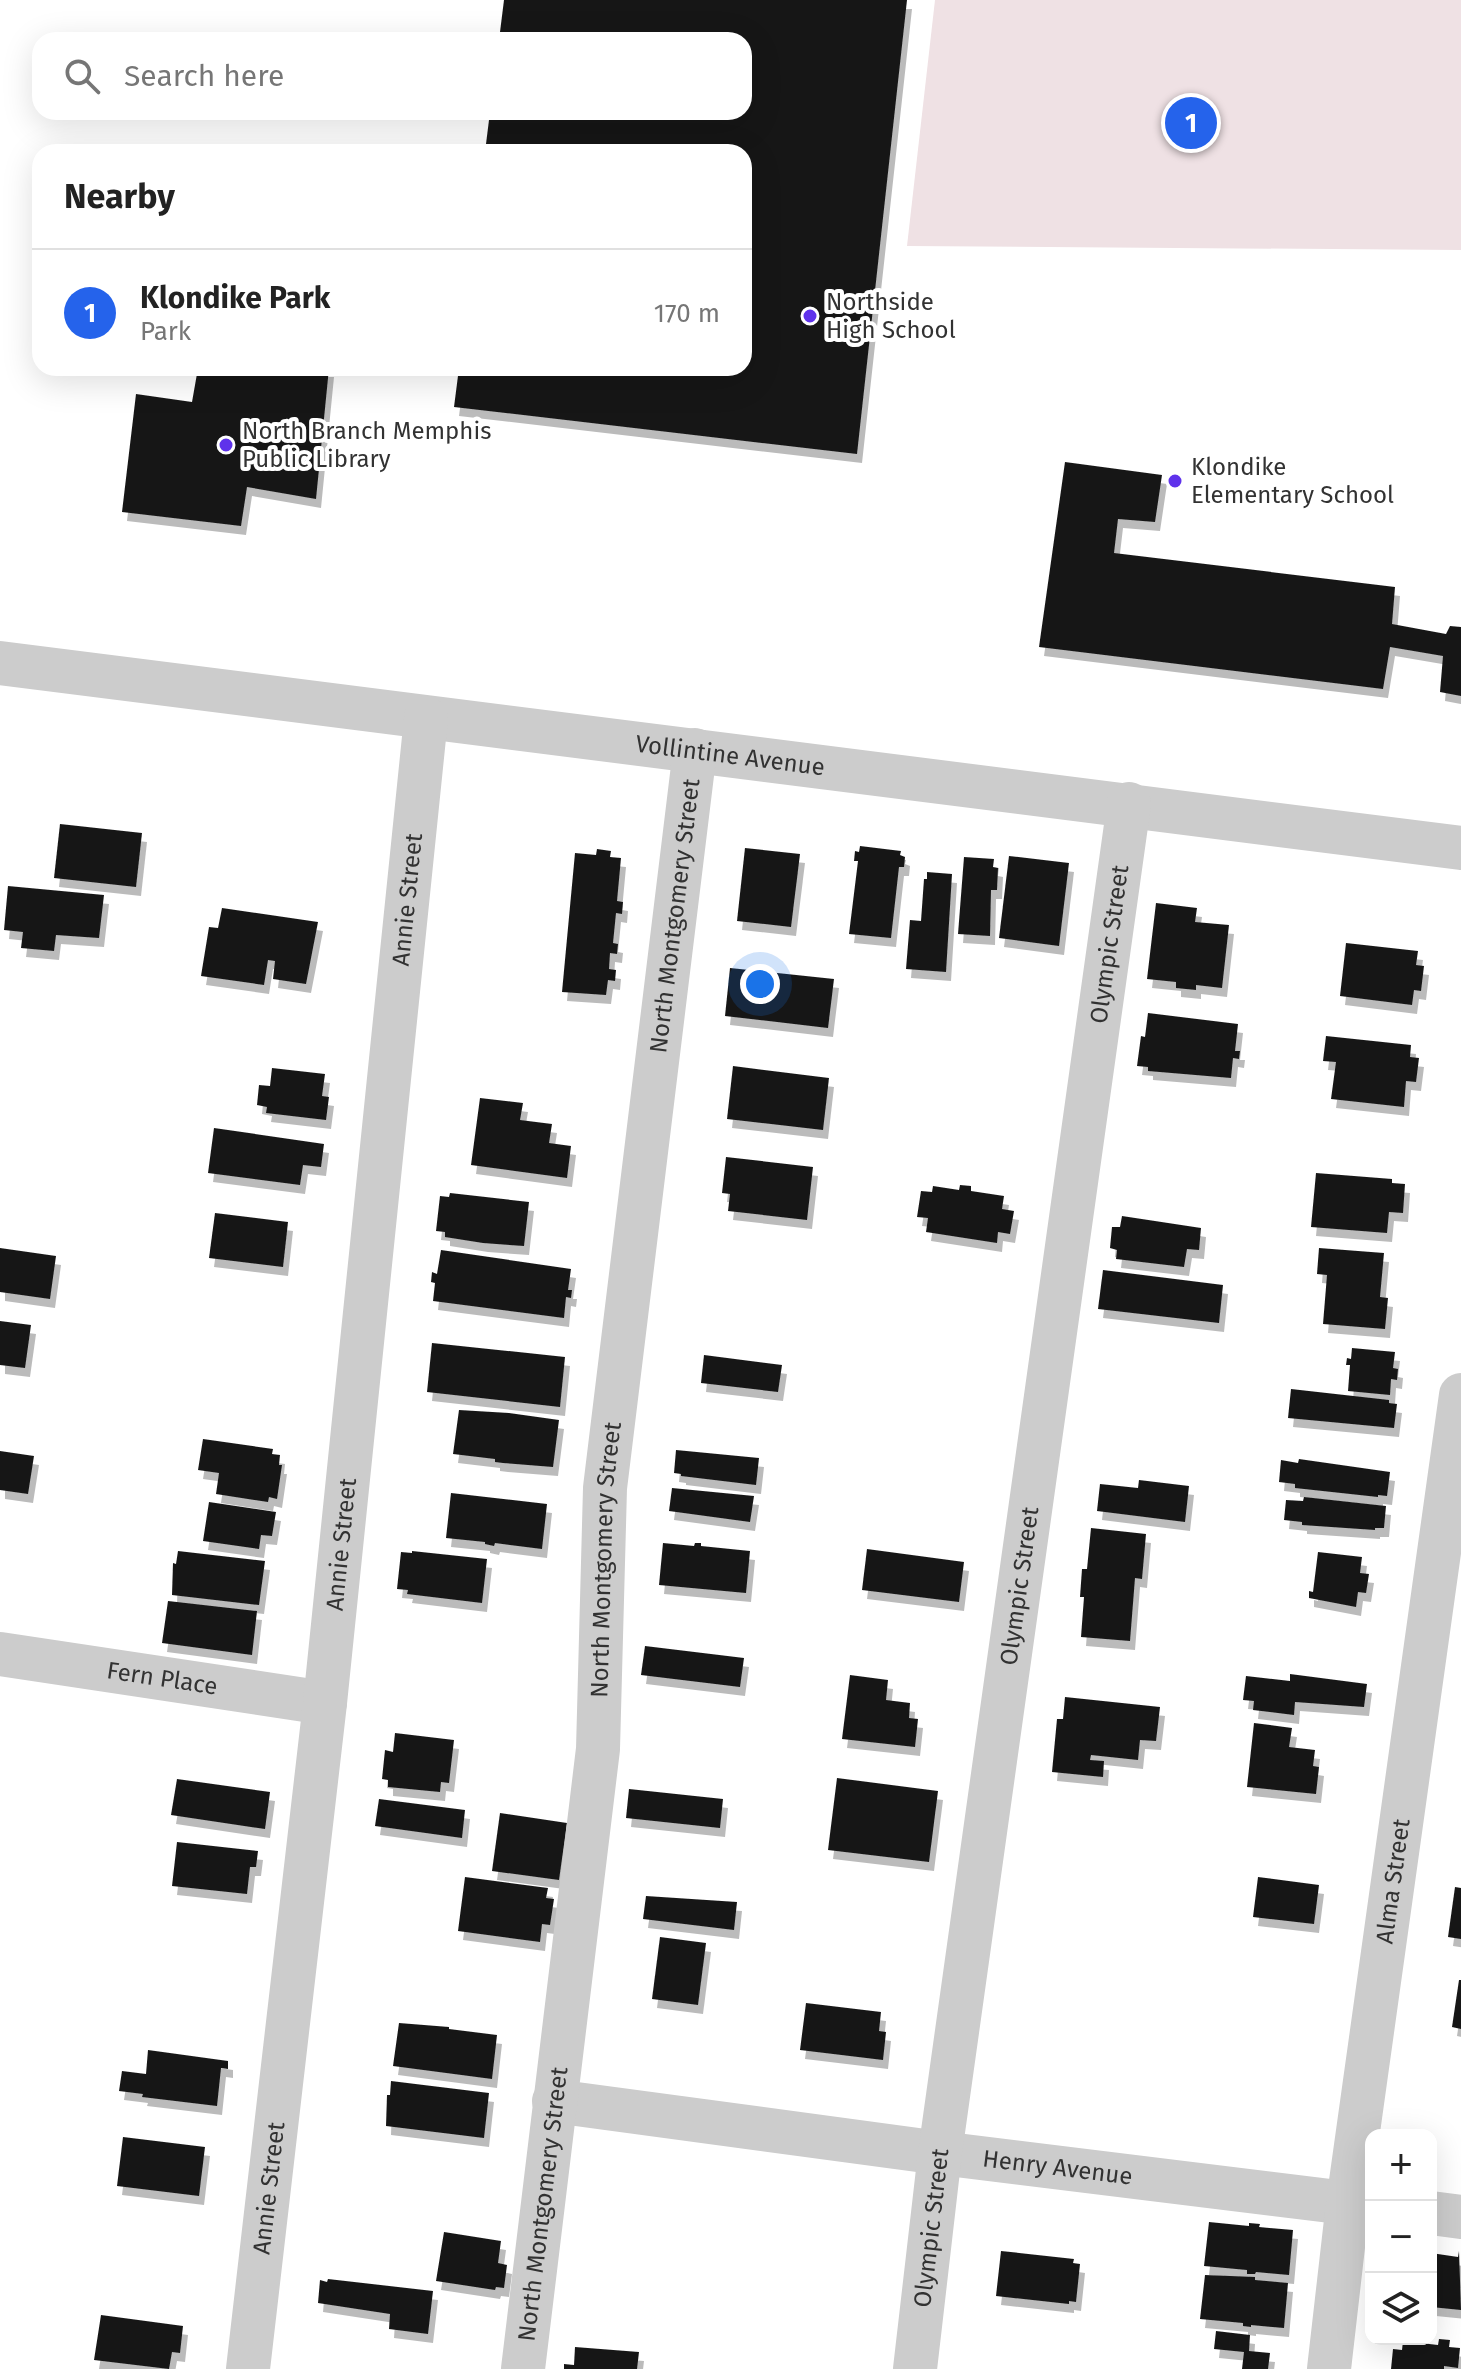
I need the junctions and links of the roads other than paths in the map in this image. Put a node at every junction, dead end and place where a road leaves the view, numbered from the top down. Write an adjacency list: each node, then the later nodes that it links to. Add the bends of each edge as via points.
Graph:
1 (0, 663): 2 (street, Vollintine Avenue)
2 (426, 718): 3 (street, Vollintine Avenue); 8 (street, Annie Street)
3 (695, 750): 4 (street, Vollintine Avenue); 9 (street, North Montgomery Street, via 605,1488 598,1749)
4 (1129, 804): 5 (street, Vollintine Avenue); 10 (street, Olympic Street)
5 (1461, 848)
6 (1461, 1395): 11 (street, Alma Street)
7 (0, 1654): 8 (street, Fern Place)
8 (325, 1703): 14 (street, Annie Street)
9 (554, 2101): 10 (street, Henry Avenue); 15 (street, North Montgomery Street)
10 (940, 2153): 11 (street, Henry Avenue); 16 (street, Olympic Street)
11 (1360, 2204): 17 (street, Alma Street)
12 (1437, 2214): 13 (street)
13 (1461, 2217)
14 (248, 2369)
15 (523, 2369)
16 (915, 2369)
17 (1329, 2369)

